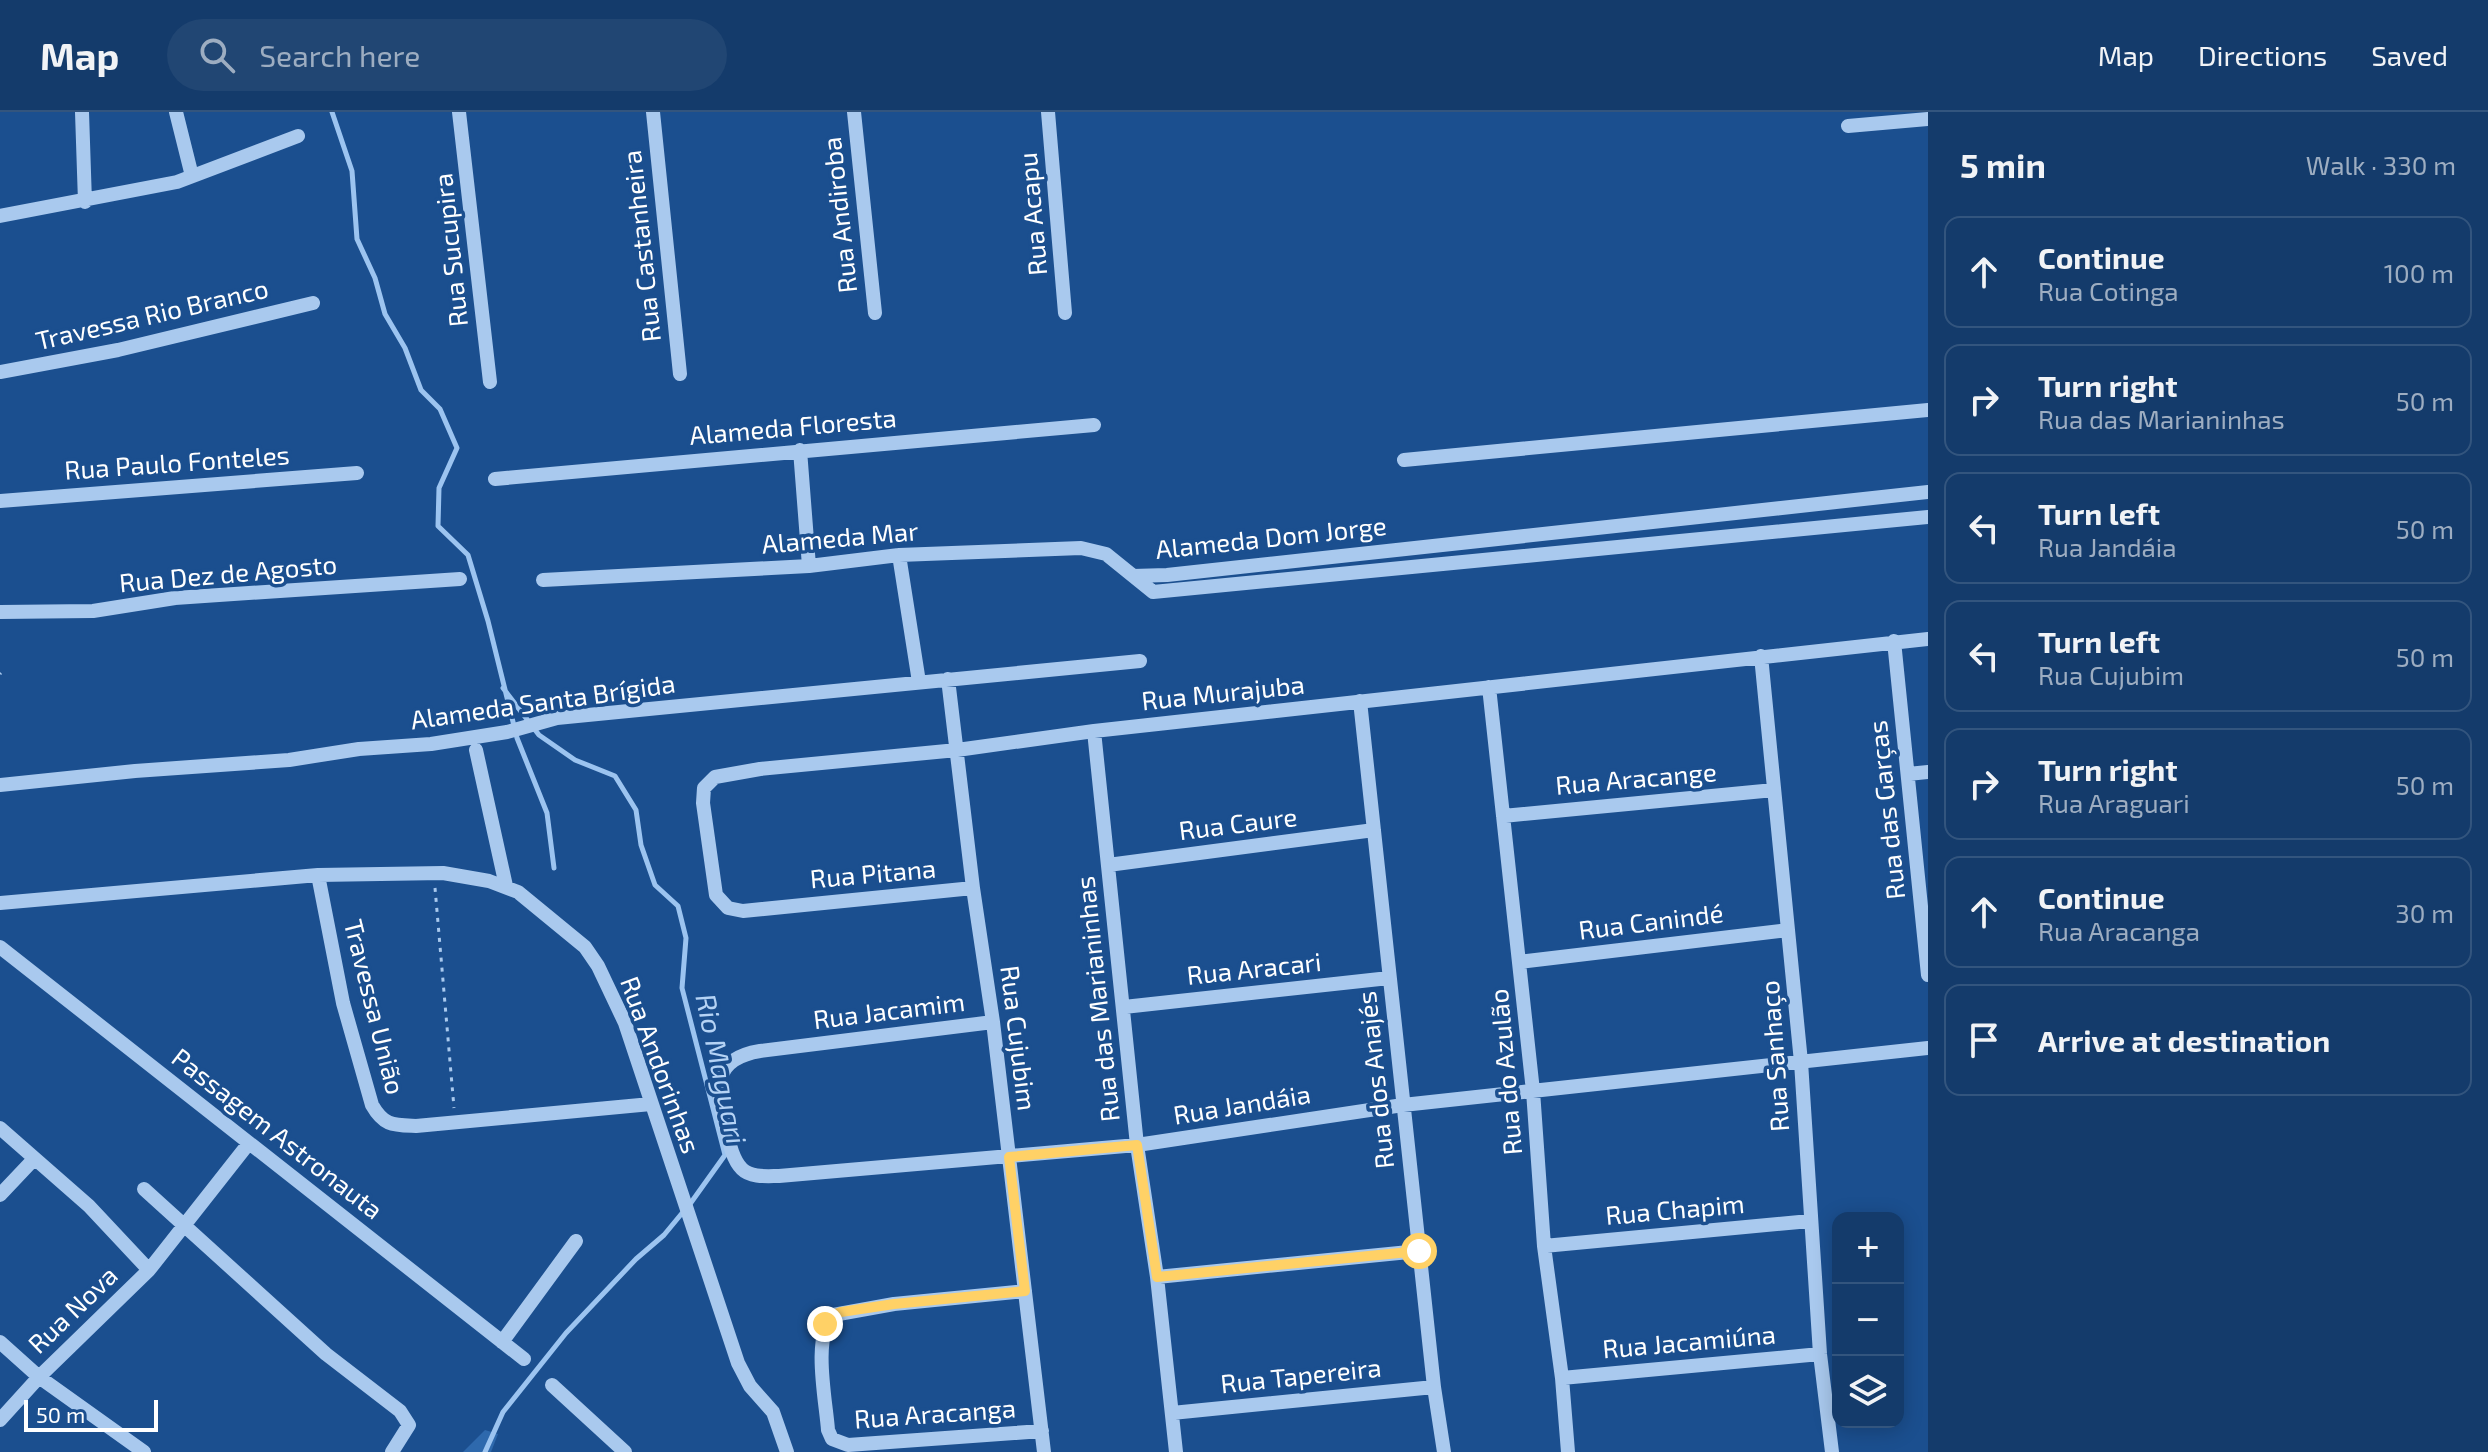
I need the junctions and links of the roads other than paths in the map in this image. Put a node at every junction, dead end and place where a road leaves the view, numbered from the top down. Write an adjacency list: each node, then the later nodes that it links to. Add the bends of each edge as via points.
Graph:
1 (82, 112): 11 (street)
2 (176, 112): 10 (street)
3 (459, 112): 18 (street, Rua Sucupira)
4 (653, 112): 17 (street, Rua Castanheira)
5 (854, 112): 14 (street, Rua Andiroba)
6 (1048, 112): 15 (street, Rua Acapu)
7 (1928, 119): 8 (street)
8 (1848, 126)
9 (298, 136): 10 (street)
10 (192, 176): 11 (street)
11 (85, 202): 12 (street)
12 (0, 216)
13 (313, 303): 16 (street, Travessa Rio Branco)
14 (875, 313)
15 (1065, 313)
16 (0, 372)
17 (680, 374)
18 (490, 382)
19 (1928, 410): 22 (street)
20 (1094, 425): 21 (street, Alameda Floresta)
21 (800, 450): 24 (street, Alameda Floresta); 29 (street)
22 (1404, 460)
23 (357, 473): 26 (street, Rua Paulo Fonteles)
24 (495, 479)
25 (1928, 492): 30 (street, Alameda Dom Jorge)
26 (0, 501)
27 (1928, 517): 30 (street, Alameda Dom Jorge, via 1153,592)
28 (899, 555): 29 (street, Alameda Mar); 30 (street, Alameda Mar, via 1081,548 1106,554); 39 (street)
29 (809, 566): 32 (street, Alameda Mar)
30 (1133, 576)
31 (460, 579): 33 (street, Rua Dez de Agosto, via 175,598 79,612)
32 (543, 580)
33 (0, 612)
34 (1928, 639): 35 (street, Rua Murajuba)
35 (1894, 641): 36 (street, Rua Murajuba); 46 (street, Rua das Garças)
36 (1761, 656): 40 (street, Rua Murajuba); 48 (street, Rua Sanhaço)
37 (1140, 661): 38 (street, Alameda Santa Brígida)
38 (948, 679): 39 (street, Alameda Santa Brígida); 44 (street, Rua Cujubim)
39 (919, 682): 47 (street, Alameda Santa Brígida, via 557,718 431,744 289,760)
40 (1489, 687): 41 (street, Rua Murajuba); 49 (street, Rua do Azulão)
41 (1360, 701): 42 (street, Rua Murajuba); 50 (street, Rua dos Anajés)
42 (1094, 731): 44 (street, Rua Murajuba); 51 (street, Rua das Marianinhas)
43 (476, 750): 53 (street)
44 (957, 750): 54 (street, Rua Cujubim); 56 (street, Rua Murajuba, via 760,769 708,782 702,795 716,895 734,910)
45 (1928, 772): 46 (street)
46 (1908, 774): 57 (street, Rua das Garças)
47 (0, 785)
48 (1774, 790): 49 (street, Rua Aracange); 58 (street, Rua Sanhaço)
49 (1503, 816): 60 (street, Rua do Azulão)
50 (1374, 830): 51 (street, Rua Caure); 62 (street, Rua dos Anajés)
51 (1108, 865): 63 (street, Rua das Marianinhas)
52 (318, 875): 53 (street, Rua Andorinhas, via 434,873); 55 (street, Rua Andorinhas); 69 (street, Travessa União, via 343,1003 380,1118 416,1126 456,1124)
53 (506, 886): 69 (street, Rua Andorinhas, via 557,922 593,957 625,1023)
54 (973, 888): 56 (street, Rua Pitana); 64 (street, Rua Cujubim)
55 (0, 903)
56 (778, 907)
57 (1925, 913): 61 (street, Rua das Garças)
58 (1788, 930): 60 (street, Rua Canindé); 67 (street, Rua Sanhaço)
59 (0, 947): 72 (street, Passagem Astronauta)
60 (1519, 962): 68 (street, Rua do Azulão)
61 (1928, 975)
62 (1389, 978): 63 (street, Rua Aracari); 70 (street, Rua dos Anajés)
63 (1124, 1007): 73 (street, Rua das Marianinhas)
64 (993, 1022): 65 (street, Rua Jacamim); 74 (street, Rua Cujubim)
65 (791, 1047): 74 (street, Rua Jandáia, via 745,1053 726,1066 718,1082 733,1154 746,1171 788,1176)
66 (1928, 1048): 67 (street, Rua Jandáia)
67 (1801, 1062): 68 (street, Rua Jandáia); 78 (street, Rua Sanhaço)
68 (1533, 1091): 70 (street, Rua Jandáia); 81 (street, Rua do Azulão)
69 (651, 1104): 100 (street, Rua Andorinhas, via 738,1363 773,1412)
70 (1403, 1105): 73 (street, Rua Jandáia); 82 (street, Rua dos Anajés)
71 (0, 1128): 75 (street)
72 (249, 1143): 79 (street, Rua Nova); 87 (street, Passagem Astronauta)
73 (1137, 1145): 74 (street, Rua Jandáia); 84 (street, Rua das Marianinhas)
74 (1009, 1157): 85 (street, Rua Cujubim)
75 (34, 1159): 77 (street); 83 (street, via 89,1206)
76 (144, 1189): 79 (street)
77 (0, 1195)
78 (1810, 1221): 81 (street, Rua Chapim); 88 (street, Rua Sanhaço)
79 (185, 1225): 83 (street, Rua Nova); 98 (street, via 270,1305 400,1411 409,1425)
80 (576, 1241): 87 (street)
81 (1544, 1246): 91 (street, Rua do Azulão)
82 (1419, 1251): 84 (street); 93 (street, Rua dos Anajés)
83 (149, 1270): 90 (street, Rua Nova)
84 (1157, 1277): 94 (street, Rua das Marianinhas)
85 (1025, 1291): 96 (street, Rua Cujubim); 96 (street, Rua Aracanga, via 833,1315 822,1339 828,1430 838,1443 862,1445)
86 (0, 1342): 90 (street)
87 (502, 1342): 89 (street, Passagem Astronauta)
88 (1820, 1354): 91 (street, Rua Jacamiúna); 105 (street, Rua Sanhaço)
89 (524, 1359)
90 (39, 1377): 95 (street, Rua Nova); 97 (street)
91 (1562, 1378): 104 (street, Rua do Azulão)
92 (552, 1385): 99 (street)
93 (1434, 1387): 94 (street, Rua Tapereira); 103 (street, Rua dos Anajés)
94 (1172, 1413): 102 (street, Rua das Marianinhas)
95 (0, 1420)
96 (1042, 1431): 101 (street, Rua Cujubim)
97 (144, 1452)
98 (392, 1452)
99 (625, 1452)
100 (787, 1452)
101 (1044, 1452)
102 (1176, 1452)
103 (1444, 1452)
104 (1568, 1452)
105 (1832, 1452)

